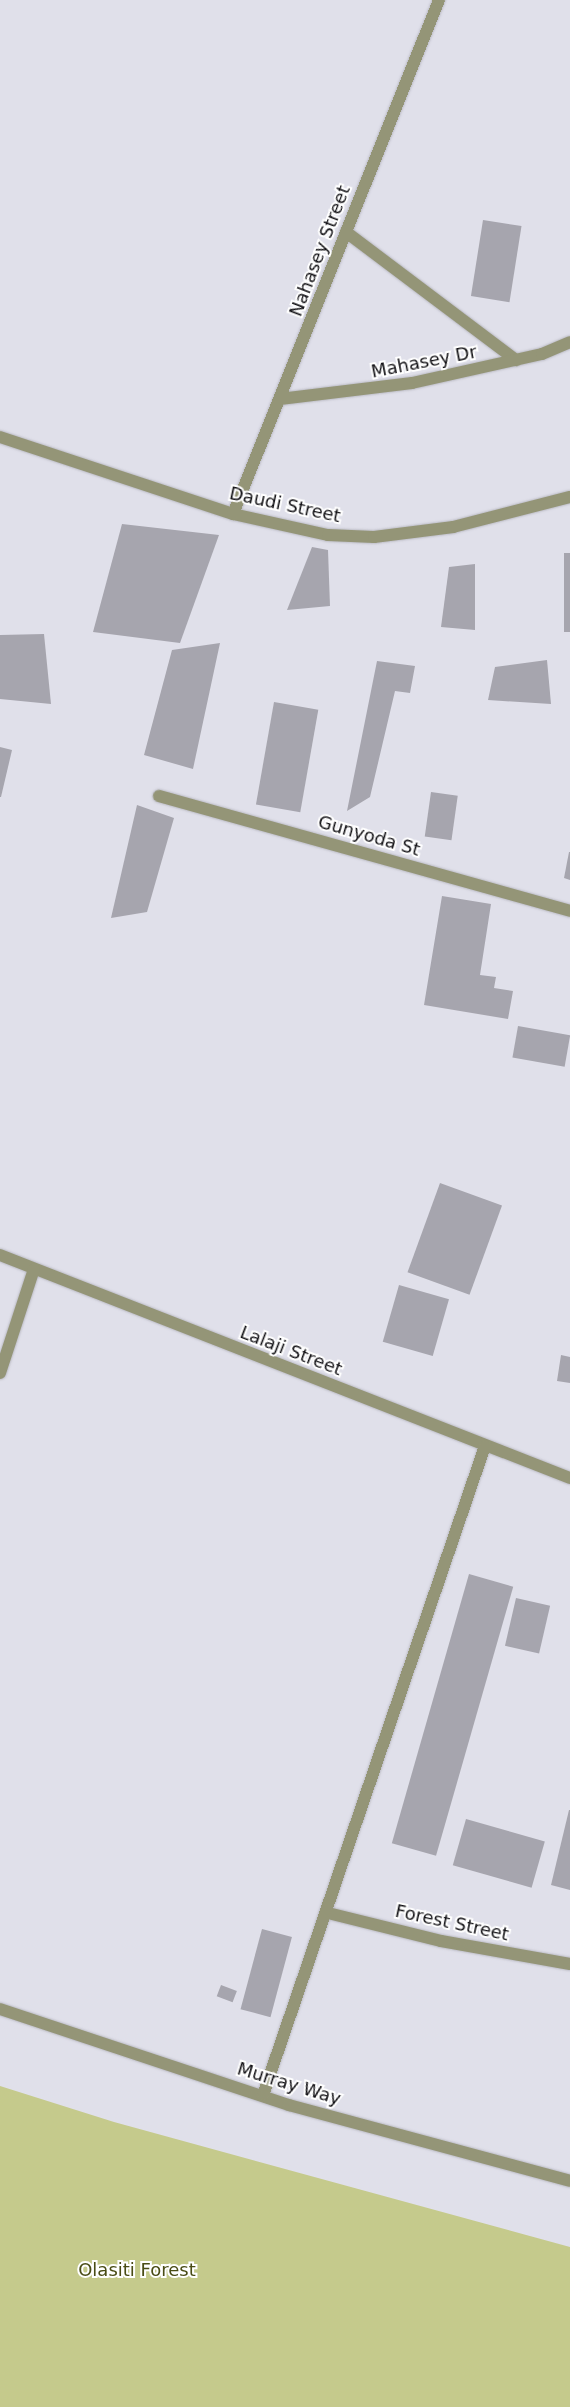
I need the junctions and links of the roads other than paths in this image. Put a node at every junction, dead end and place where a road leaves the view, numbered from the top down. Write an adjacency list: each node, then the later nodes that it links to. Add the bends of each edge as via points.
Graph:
1 (439, 0): 2 (street, Nahasey Street)
2 (346, 232): 4 (street); 5 (street, Nahasey Street)
3 (570, 342): 4 (street, Mahasey Dr)
4 (516, 360): 5 (street, Mahasey Dr, via 412,383)
5 (280, 399): 8 (street, Nahasey Street)
6 (0, 437): 8 (street, Daudi Street)
7 (570, 497): 8 (street, Daudi Street, via 453,527 374,537 328,534)
8 (233, 514)
9 (159, 796): 10 (street, Gunyoda St)
10 (570, 911)
11 (0, 1255): 12 (street, Lalaji Street)
12 (34, 1269): 13 (street); 14 (street, Lalaji Street)
13 (0, 1373)
14 (485, 1446): 15 (street, Lalaji Street); 16 (street)
15 (570, 1478)
16 (328, 1913): 17 (street, Forest Street, via 441,1941); 19 (street)
17 (570, 1964)
18 (0, 2009): 19 (street, Murray Way)
19 (263, 2095): 20 (street, Murray Way)
20 (570, 2181)

